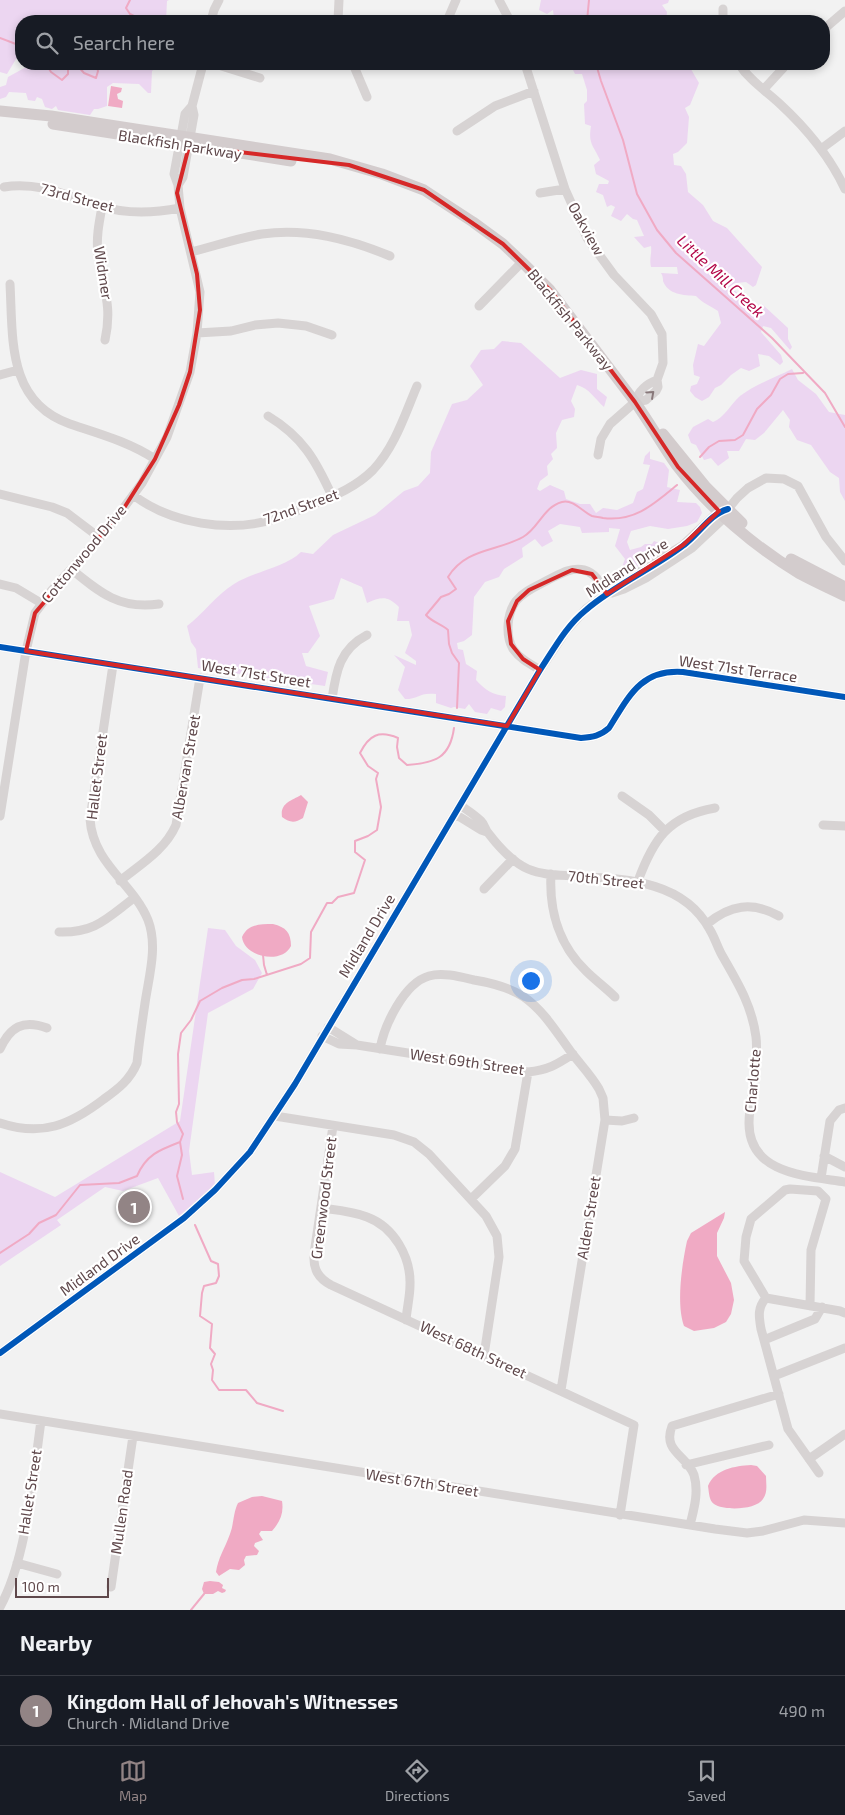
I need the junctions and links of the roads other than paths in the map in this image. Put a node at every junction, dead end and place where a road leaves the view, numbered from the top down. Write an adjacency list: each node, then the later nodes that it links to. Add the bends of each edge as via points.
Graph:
1 (219, 0): 7 (street)
2 (339, 0): 8 (street)
3 (456, 0): 9 (street)
4 (499, 0): 10 (street)
5 (723, 9): 11 (street)
6 (845, 11): 12 (street)
7 (213, 15)
8 (338, 15)
9 (450, 15)
10 (507, 15)
11 (723, 15)
12 (830, 24)
13 (201, 70): 26 (street, Cottonwood Drive, via 192,106 194,115)
14 (234, 70): 19 (street)
15 (356, 70): 22 (street)
16 (527, 70): 21 (street, Oakview)
17 (745, 70): 20 (street)
18 (781, 70): 20 (street)
19 (260, 78)
20 (764, 89): 27 (street)
21 (534, 91): 24 (street, via 496,106); 29 (street, Oakview)
22 (367, 96)
23 (0, 111): 26 (main road, Blackfish Parkway, via 51,116)
24 (456, 131)
25 (845, 131): 27 (street)
26 (185, 141): 33 (street, Cottonwood Drive, via 174,174); 36 (main road, Blackfish Parkway, via 330,159 382,174 424,190 503,244)
27 (821, 149): 30 (street)
28 (4, 187): 32 (street, 73rd Street, via 18,184 43,188)
29 (565, 189): 31 (street); 45 (street, Oakview, via 587,238 618,280 651,314 662,334 663,363 657,380 638,393)
30 (845, 189)
31 (540, 193)
32 (102, 207): 33 (street, 73rd Street, via 142,212); 41 (street, Widmer, via 97,239 109,310)
33 (180, 208): 34 (street, Cottonwood Drive)
34 (191, 252): 35 (street, via 262,234 301,232 364,245); 39 (street, Cottonwood Drive, via 200,292)
35 (390, 256)
36 (522, 262): 38 (street); 45 (main road, Blackfish Parkway, via 550,290)
37 (10, 284): 42 (street, via 14,358)
38 (479, 306)
39 (197, 332): 40 (street, via 231,332 278,323 306,326); 48 (street, Cottonwood Drive, via 180,405)
40 (332, 335)
41 (105, 340)
42 (18, 370): 43 (street); 48 (street, via 34,400 58,419 121,441)
43 (0, 375)
44 (418, 386): 51 (street, 72nd Street, via 383,459 357,484)
45 (635, 402): 47 (street, Oakview, via 604,432); 52 (main road, Blackfish Parkway)
46 (268, 416): 51 (street, via 304,445)
47 (598, 455)
48 (155, 459): 50 (street, Cottonwood Drive)
49 (0, 494): 53 (street, via 52,506)
50 (133, 495): 51 (street, 72nd Street, via 168,513 223,525 276,519); 53 (street, Cottonwood Drive)
51 (332, 496)
52 (724, 512): 54 (street, via 761,480 790,480 802,491 826,537); 57 (main road, Blackfish Parkway, via 781,553); 58 (street, Midland Drive, via 683,546); 59 (main road, Blackfish Parkway, via 749,539 781,562)
53 (100, 538): 55 (street, Cottonwood Drive)
54 (845, 561)
55 (71, 569): 60 (street, Cottonwood Drive); 61 (street, via 108,598 133,604)
56 (0, 584): 60 (street, via 16,588)
57 (845, 587)
58 (607, 594): 66 (street, Midland Drive, via 573,622); 66 (street, via 592,574 572,570 529,590 516,601 508,621 511,644 523,660)
59 (845, 596)
60 (41, 603): 64 (street, Cottonwood Drive, via 35,613)
61 (159, 604)
62 (367, 635): 69 (street, via 357,641 340,662)
63 (0, 646): 64 (street, West 71st Street)
64 (26, 651): 65 (street, West 71st Street); 75 (street, Cottonwood Drive)
65 (113, 665): 67 (street, West 71st Street); 82 (street, Hallet Street, via 90,819 95,845)
66 (540, 670): 70 (street, Midland Drive)
67 (200, 678): 69 (street, West 71st Street); 82 (street, Albervan Street, via 176,825 160,850)
68 (845, 697): 70 (street, West 71st Terrace, via 670,672 653,676 635,688 609,728 594,737 581,738)
69 (332, 699): 70 (street, West 71st Street)
70 (507, 726): 72 (street, Midland Drive)
71 (622, 796): 79 (street, via 649,815)
72 (460, 805): 74 (street, Midland Drive); 78 (street, 70th Street, via 481,821)
73 (715, 808): 79 (street, via 696,813)
74 (455, 814): 78 (street, 70th Street); 90 (street, Midland Drive)
75 (0, 816)
76 (823, 825): 77 (street)
77 (845, 826)
78 (487, 832): 80 (street, 70th Street)
79 (665, 832): 83 (street, via 648,855)
80 (513, 859): 81 (street, 70th Street, via 528,869); 84 (street)
81 (551, 874): 83 (street, 70th Street); 89 (street, via 552,907 559,932 578,962)
82 (120, 880): 85 (street)
83 (638, 881): 87 (street, 70th Street, via 664,889 686,902)
84 (484, 889)
85 (134, 898): 88 (street, via 93,927 80,932); 102 (street, via 148,921 152,955 133,1073 122,1086 82,1115 55,1127 27,1129)
86 (779, 916): 87 (street, via 761,908 737,908)
87 (707, 924): 106 (street, Charlotte, via 744,994 753,1022 756,1052 749,1124 751,1138 770,1164 785,1171)
88 (59, 932)
89 (615, 997)
90 (328, 1027): 92 (street, Midland Drive); 93 (street, West 69th Street)
91 (47, 1028): 94 (street, via 31,1024 18,1027 8,1034)
92 (322, 1036): 93 (street, West 69th Street, via 339,1044); 99 (street, Midland Drive)
93 (357, 1045): 95 (street, West 69th Street)
94 (0, 1049)
95 (380, 1049): 96 (street, Alden Street, via 382,1036 405,993 429,976 452,976 494,983 525,998 540,1010); 97 (street, West 69th Street)
96 (572, 1054): 97 (street, West 69th Street, via 553,1067); 101 (street, Alden Street, via 599,1088)
97 (528, 1072): 108 (street, via 515,1149 506,1166)
98 (845, 1108): 104 (street, via 830,1120)
99 (275, 1116): 103 (street); 118 (street, Midland Drive, via 232,1173 184,1218)
100 (634, 1118): 101 (street)
101 (605, 1120): 121 (street, Alden Street)
102 (0, 1123)
103 (333, 1126): 108 (street, via 394,1135 414,1142); 109 (street, Greenwood Street)
104 (824, 1156): 105 (street); 106 (street)
105 (845, 1167)
106 (821, 1178): 107 (street, Charlotte)
107 (845, 1182)
108 (471, 1199): 119 (street, via 492,1225 499,1248)
109 (321, 1208): 110 (street, Greenwood Street, via 314,1254); 115 (street, via 367,1217 396,1239 410,1271)
110 (315, 1270): 115 (street, West 68th Street, via 331,1285)
111 (766, 1298): 112 (street); 112 (street, via 744,1261 751,1219 785,1190 818,1191 826,1199 812,1250); 116 (street, via 760,1304 759,1315)
112 (810, 1306): 113 (street)
113 (822, 1307): 114 (street); 116 (street, via 815,1319)
114 (845, 1313)
115 (406, 1320): 119 (street, West 68th Street)
116 (764, 1340): 120 (street)
117 (845, 1348): 120 (street)
118 (0, 1353)
119 (484, 1355): 121 (street, West 68th Street)
120 (774, 1376): 122 (street)
121 (561, 1390): 131 (street, West 68th Street, via 634,1425)
122 (779, 1394): 128 (street, via 788,1429); 129 (street, via 672,1426 669,1443)
123 (0, 1414): 124 (street, West 67th Street)
124 (41, 1421): 126 (street, West 67th Street); 134 (street, Hallet Street)
125 (845, 1434): 128 (street)
126 (133, 1436): 131 (street, West 67th Street); 136 (street, Mullen Road)
127 (769, 1445): 129 (street)
128 (809, 1459): 130 (street)
129 (686, 1465): 133 (street, via 694,1475 696,1490)
130 (819, 1473)
131 (620, 1515): 133 (street, West 67th Street)
132 (845, 1523): 133 (street, West 67th Street, via 804,1520 747,1533)
133 (690, 1526)
134 (17, 1563): 135 (street); 137 (street, Hallet Street)
135 (57, 1574)
136 (111, 1588)
137 (0, 1607)

